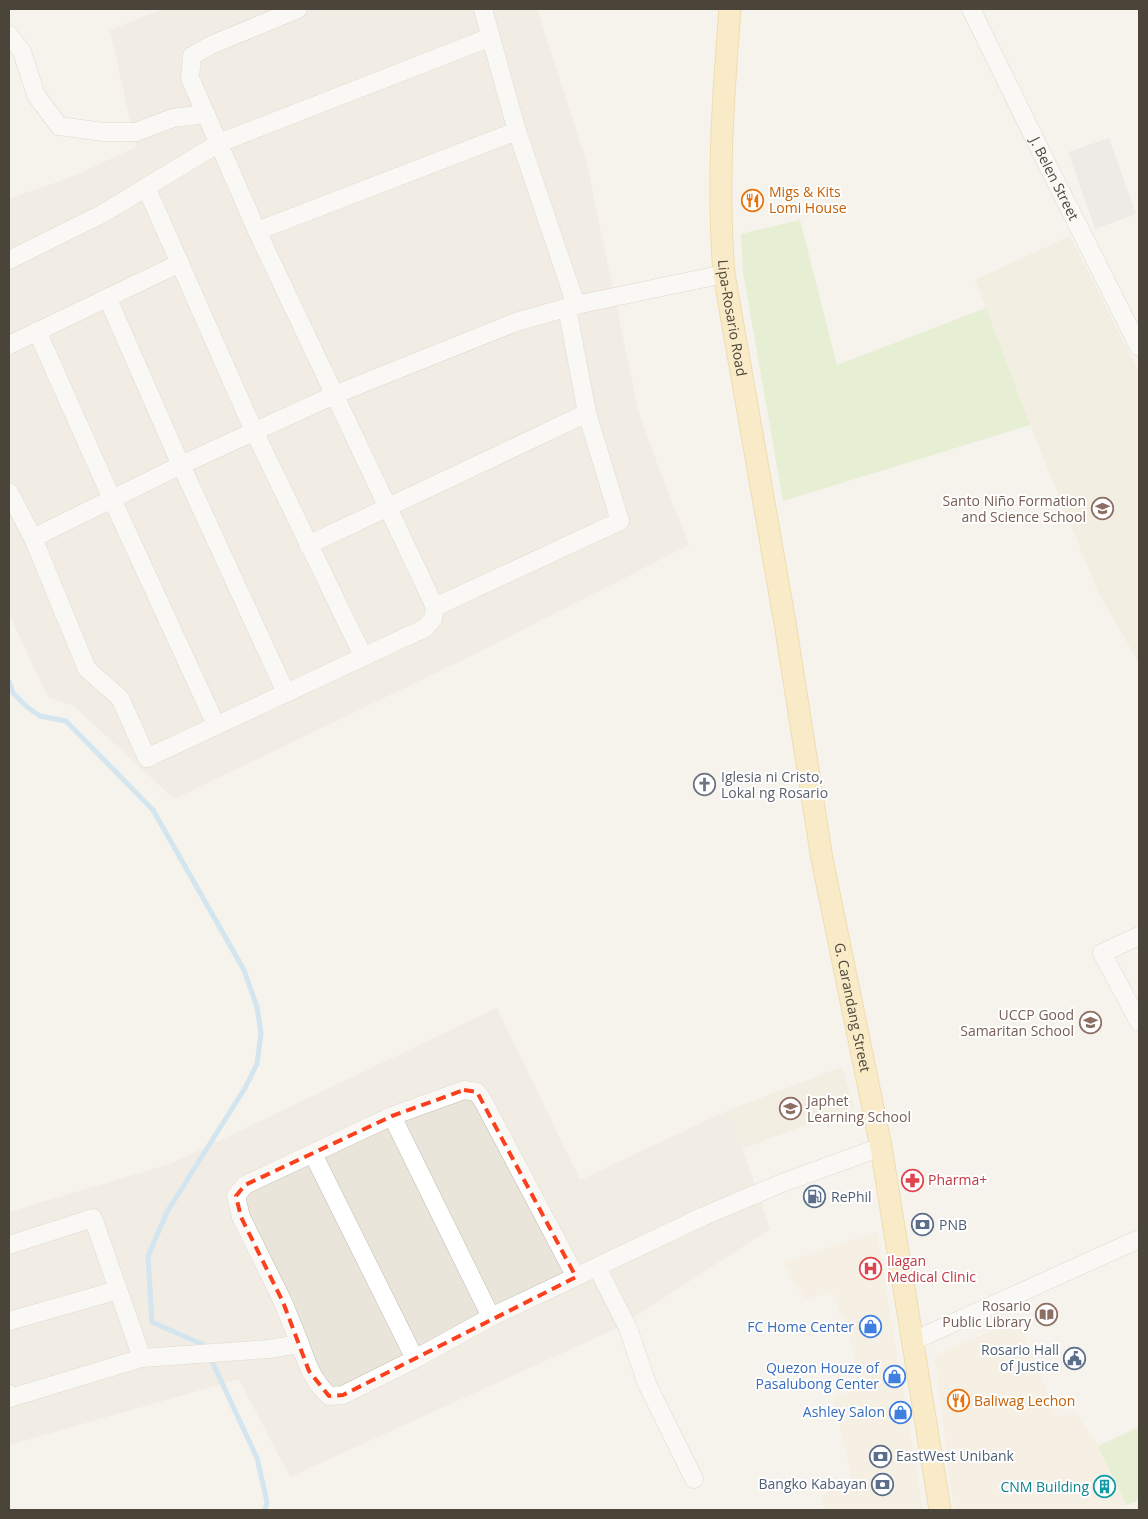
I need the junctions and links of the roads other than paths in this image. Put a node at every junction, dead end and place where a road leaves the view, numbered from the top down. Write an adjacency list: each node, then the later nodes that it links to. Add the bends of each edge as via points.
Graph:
1 (298, 9): 7 (street, via 192,56 190,78)
2 (483, 9): 6 (street)
3 (730, 9): 14 (main road, Lipa-Rosario Road, via 721,138 720,227)
4 (971, 9): 19 (street, J. Belen Street)
5 (9, 35): 7 (street, via 22,52 36,95 59,126 103,132 136,132 173,118)
6 (491, 37): 8 (street); 9 (street)
7 (206, 114): 9 (street)
8 (517, 130): 11 (street); 16 (street)
9 (219, 144): 10 (street); 11 (street)
10 (146, 187): 12 (street, via 102,214); 13 (street)
11 (257, 231): 20 (street)
12 (9, 260)
13 (180, 263): 15 (street); 22 (street)
14 (724, 274): 16 (street); 30 (main road, Lipa-Rosario Road)
15 (108, 299): 17 (street); 23 (street)
16 (571, 306): 20 (street, via 516,322); 21 (street)
17 (37, 331): 18 (street); 25 (street)
18 (9, 345)
19 (1139, 347)
20 (334, 394): 22 (street); 26 (street)
21 (587, 412): 26 (street); 29 (street, via 620,521)
22 (254, 431): 23 (street); 28 (street)
23 (181, 465): 25 (street); 32 (street)
24 (9, 492): 27 (street)
25 (112, 499): 27 (street); 33 (street)
26 (388, 507): 28 (street); 29 (street)
27 (33, 538): 33 (street, via 86,668 120,698 147,758)
28 (308, 545): 31 (street)
29 (435, 607): 31 (street, via 425,628)
30 (785, 623): 37 (main road, G. Carandang Street, via 822,860)
31 (363, 656): 32 (street)
32 (286, 693): 33 (street)
33 (216, 726)
34 (1139, 936): 35 (street, via 1102,953)
35 (1139, 1022)
36 (392, 1116): 38 (street); 42 (street, via 464,1090 477,1092); 44 (street)
37 (881, 1148): 41 (street, via 726,1206); 46 (main road, G. Carandang Street)
38 (313, 1154): 47 (street, via 245,1185 236,1196 242,1217); 49 (street)
39 (1139, 1238): 46 (street)
40 (9, 1245): 43 (street, via 93,1218)
41 (597, 1267): 42 (street); 51 (street, via 628,1328 648,1384)
42 (576, 1276): 44 (street)
43 (118, 1290): 45 (street); 48 (street)
44 (491, 1317): 49 (street)
45 (9, 1321)
46 (913, 1341): 52 (main road, G. Carandang Street)
47 (300, 1344): 48 (street, via 269,1350); 49 (street, via 310,1372 329,1396 344,1394)
48 (142, 1358): 50 (street, via 10,1398)
49 (415, 1359)
50 (9, 1394)
51 (694, 1479)
52 (940, 1510)

